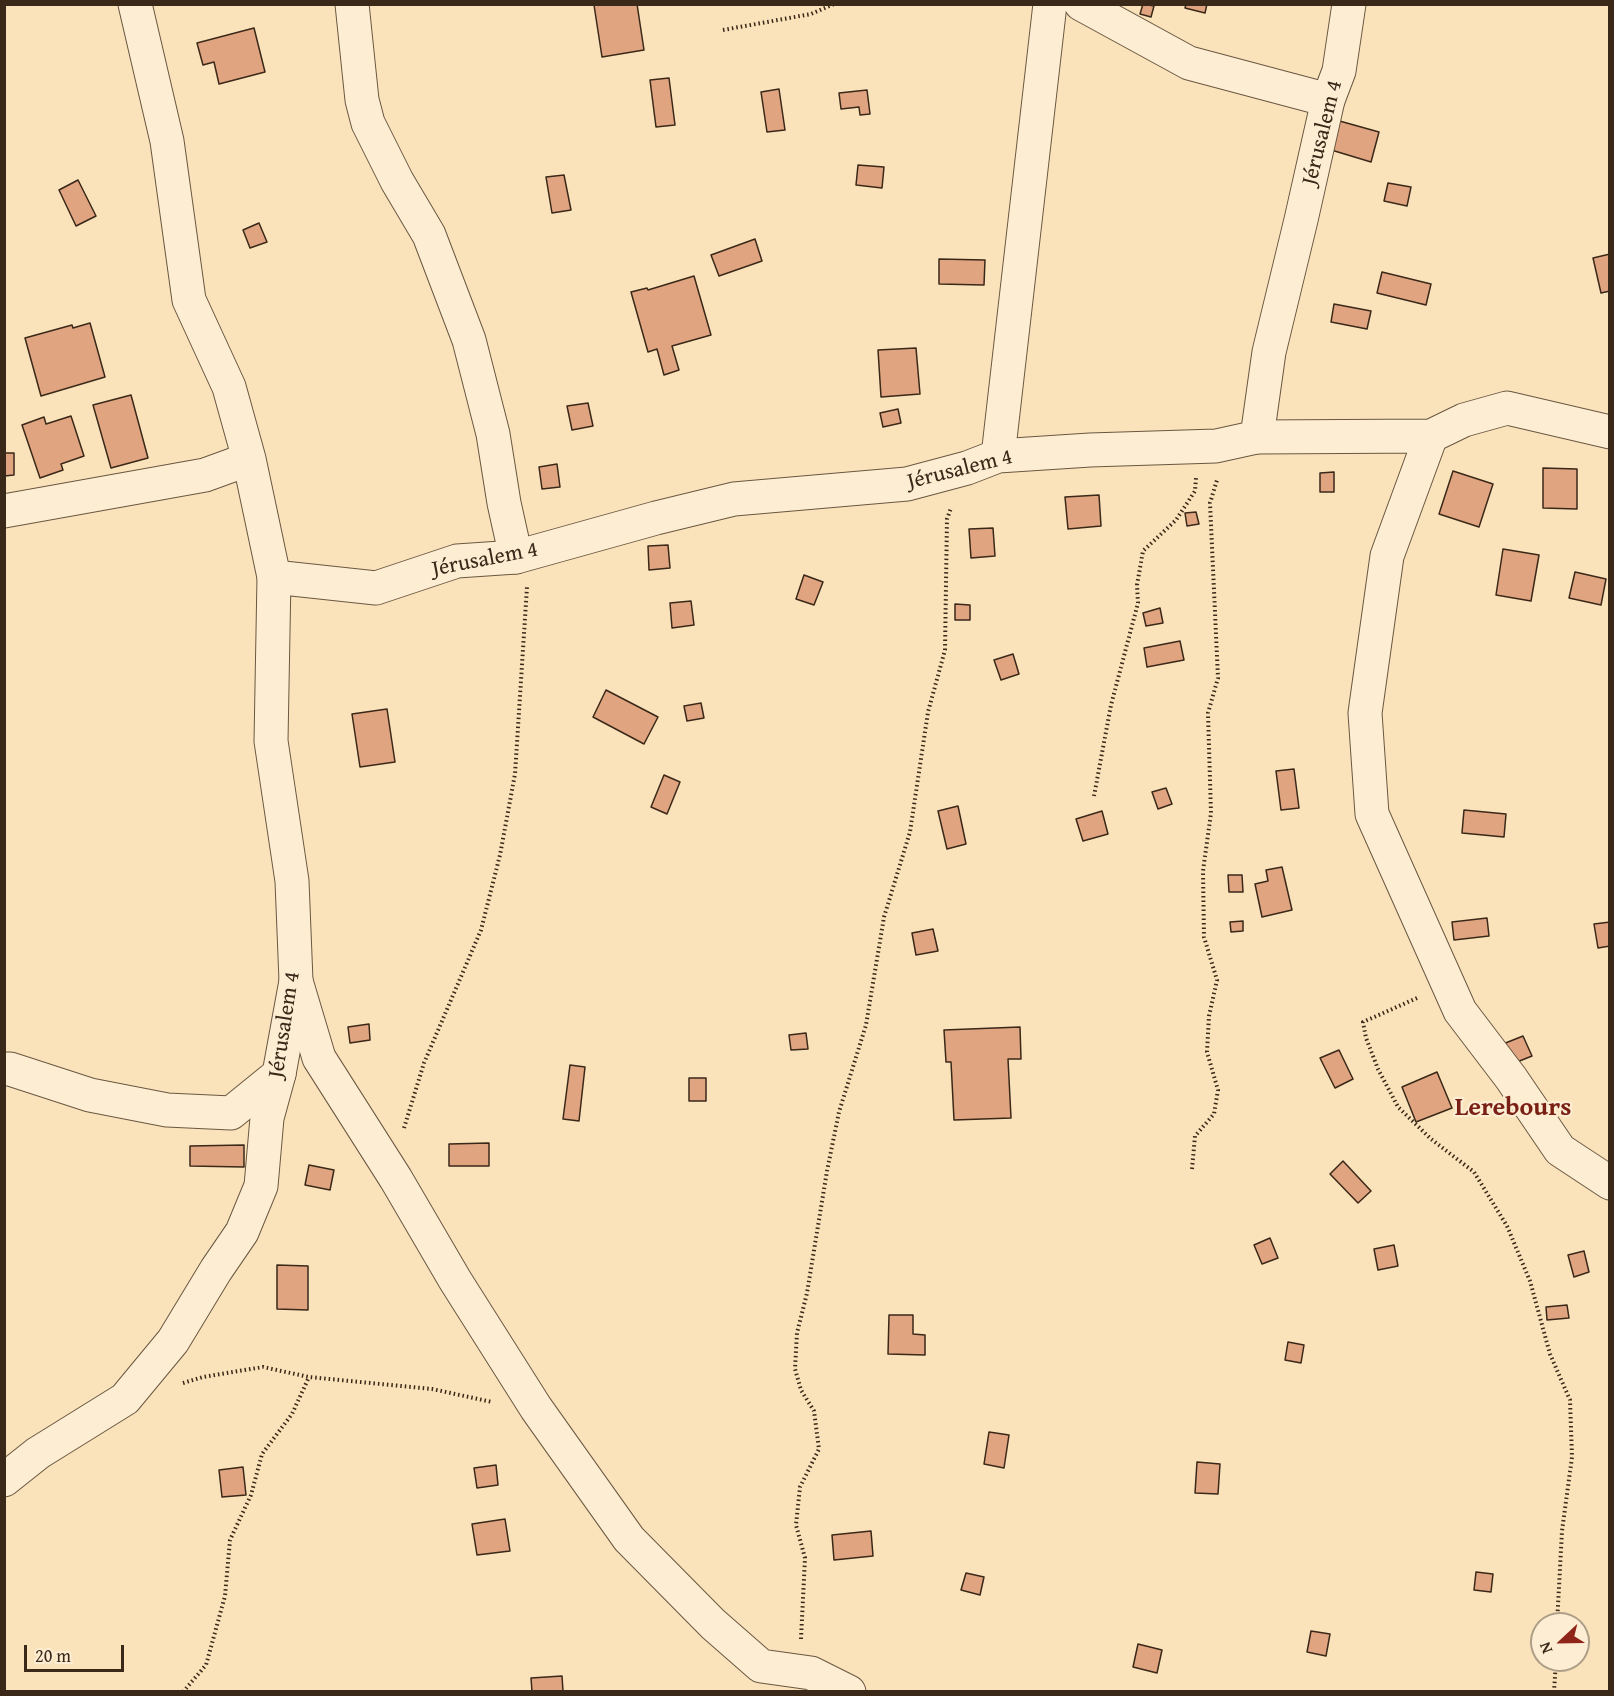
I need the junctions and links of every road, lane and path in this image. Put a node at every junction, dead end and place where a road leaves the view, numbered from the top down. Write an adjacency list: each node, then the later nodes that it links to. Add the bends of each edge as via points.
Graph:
1 (135, 4): 13 (street, via 166,141 189,300 229,387)
2 (352, 4): 16 (street, via 368,123 429,235 469,340 493,434 504,503)
3 (834, 4): 7 (path, via 811,14)
4 (1050, 4): 12 (street)
5 (1081, 4): 8 (street, via 1189,63)
6 (1348, 4): 8 (street, Jérusalem 4, via 1339,71)
7 (723, 30)
8 (1328, 100): 11 (street, Jérusalem 4, via 1269,352)
9 (1610, 432): 10 (street, via 1507,408 1464,420)
10 (1431, 436): 11 (street); 20 (street, via 1387,556 1365,713 1372,814)
11 (1234, 442): 12 (street, Jérusalem 4); 18 (path, via 1196,473 1196,491 1176,520 1143,551 1138,603 1111,705); 23 (path, via 1210,503 1218,678 1208,713 1211,813 1203,871 1204,937 1217,980 1207,1052 1218,1090 1215,1114 1195,1136)
12 (998, 456): 14 (street, Jérusalem 4)
13 (249, 459): 15 (street, via 205,475); 17 (street)
14 (967, 468): 16 (street, Jérusalem 4, via 907,484 734,499); 31 (path, via 947,519 945,650 928,712 910,832 884,917 866,1025 839,1112 807,1293 796,1333 795,1369 801,1390 814,1411 819,1449 800,1487 796,1525 805,1558)
15 (4, 511)
16 (523, 555): 17 (street, Jérusalem 4, via 457,561 376,588); 24 (path, via 515,774 500,855 481,930 424,1064 403,1131)
17 (274, 577): 19 (street, Jérusalem 4, via 271,741 292,881)
18 (1094, 796)
19 (296, 981): 22 (street, Jérusalem 4); 24 (street, via 319,1058)
20 (1448, 985): 25 (street, via 1460,1011 1560,1150); 30 (path, via 1363,1022 1378,1070 1398,1107 1474,1172 1508,1226 1530,1281 1550,1354 1570,1400 1572,1457 1562,1531)
21 (4, 1069): 22 (street, via 90,1095 167,1110 231,1113)
22 (279, 1074): 29 (street, Jérusalem 4, via 267,1118 261,1186 242,1232 173,1341 124,1399 38,1452)
23 (1192, 1169)
24 (396, 1179): 28 (street)
25 (1610, 1183)
26 (309, 1377): 27 (path, via 263,1367); 28 (path, via 432,1389); 33 (path, via 292,1414 261,1454 251,1495 230,1540 225,1596 206,1665)
27 (180, 1383)
28 (536, 1408): 31 (street, via 629,1539 713,1624 761,1666)
29 (4, 1480)
30 (1558, 1612)
31 (800, 1672): 34 (street, via 812,1673)
32 (1555, 1672): 35 (path)
33 (183, 1692)
34 (849, 1692)
35 (1554, 1692)

